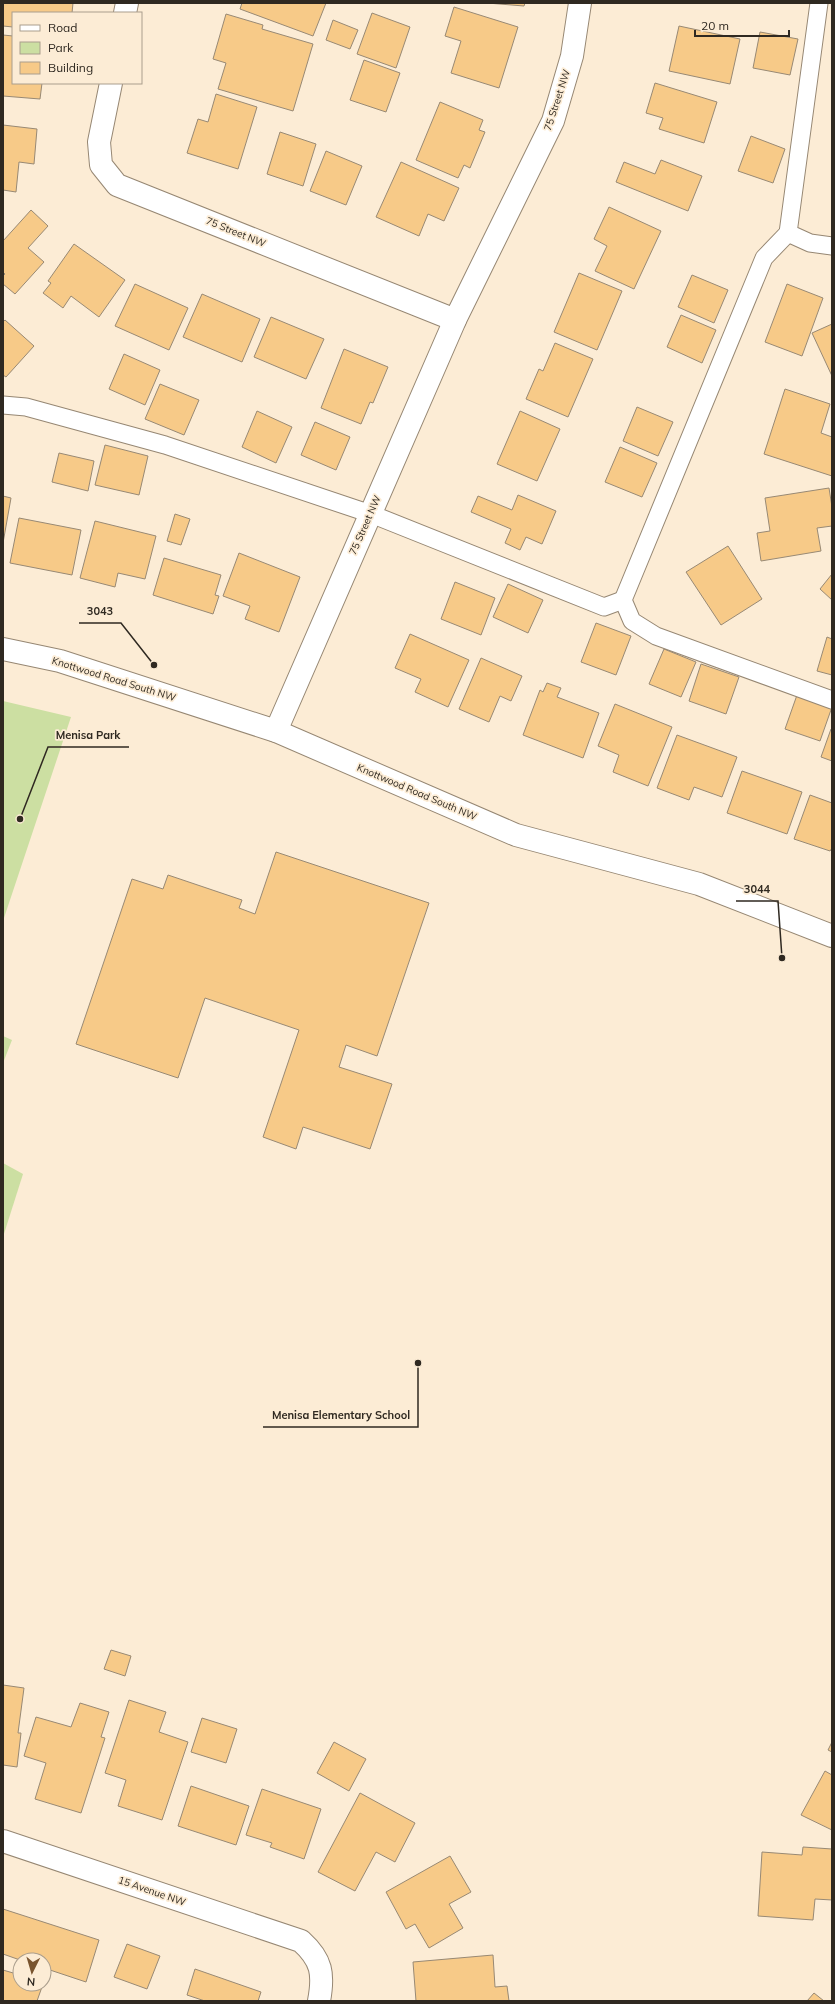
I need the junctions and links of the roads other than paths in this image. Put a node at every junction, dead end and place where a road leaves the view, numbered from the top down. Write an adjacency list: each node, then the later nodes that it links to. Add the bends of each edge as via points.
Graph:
1 (580, 3): 6 (street, 75 Street NW, via 572,56 552,121)
2 (819, 3): 4 (lane)
3 (111, 84): 6 (street, 75 Street NW, via 100,142 101,165 117,185)
4 (788, 233): 5 (lane, via 810,243); 9 (lane, via 764,258)
5 (832, 246)
6 (455, 320): 8 (street, 75 Street NW)
7 (3, 405): 8 (lane, via 26,407 165,445)
8 (370, 514): 9 (lane, via 604,607); 12 (street, 75 Street NW)
9 (623, 600): 11 (lane, via 632,621 656,636)
10 (3, 649): 12 (street, Knottwood Road South NW, via 60,661)
11 (832, 700)
12 (276, 731): 13 (street, Knottwood Road South NW, via 516,835 699,884)
13 (832, 936)
14 (3, 1841): 15 (street, 15 Avenue NW, via 301,1941 313,1952 320,1969 322,1987)
15 (319, 2001)

